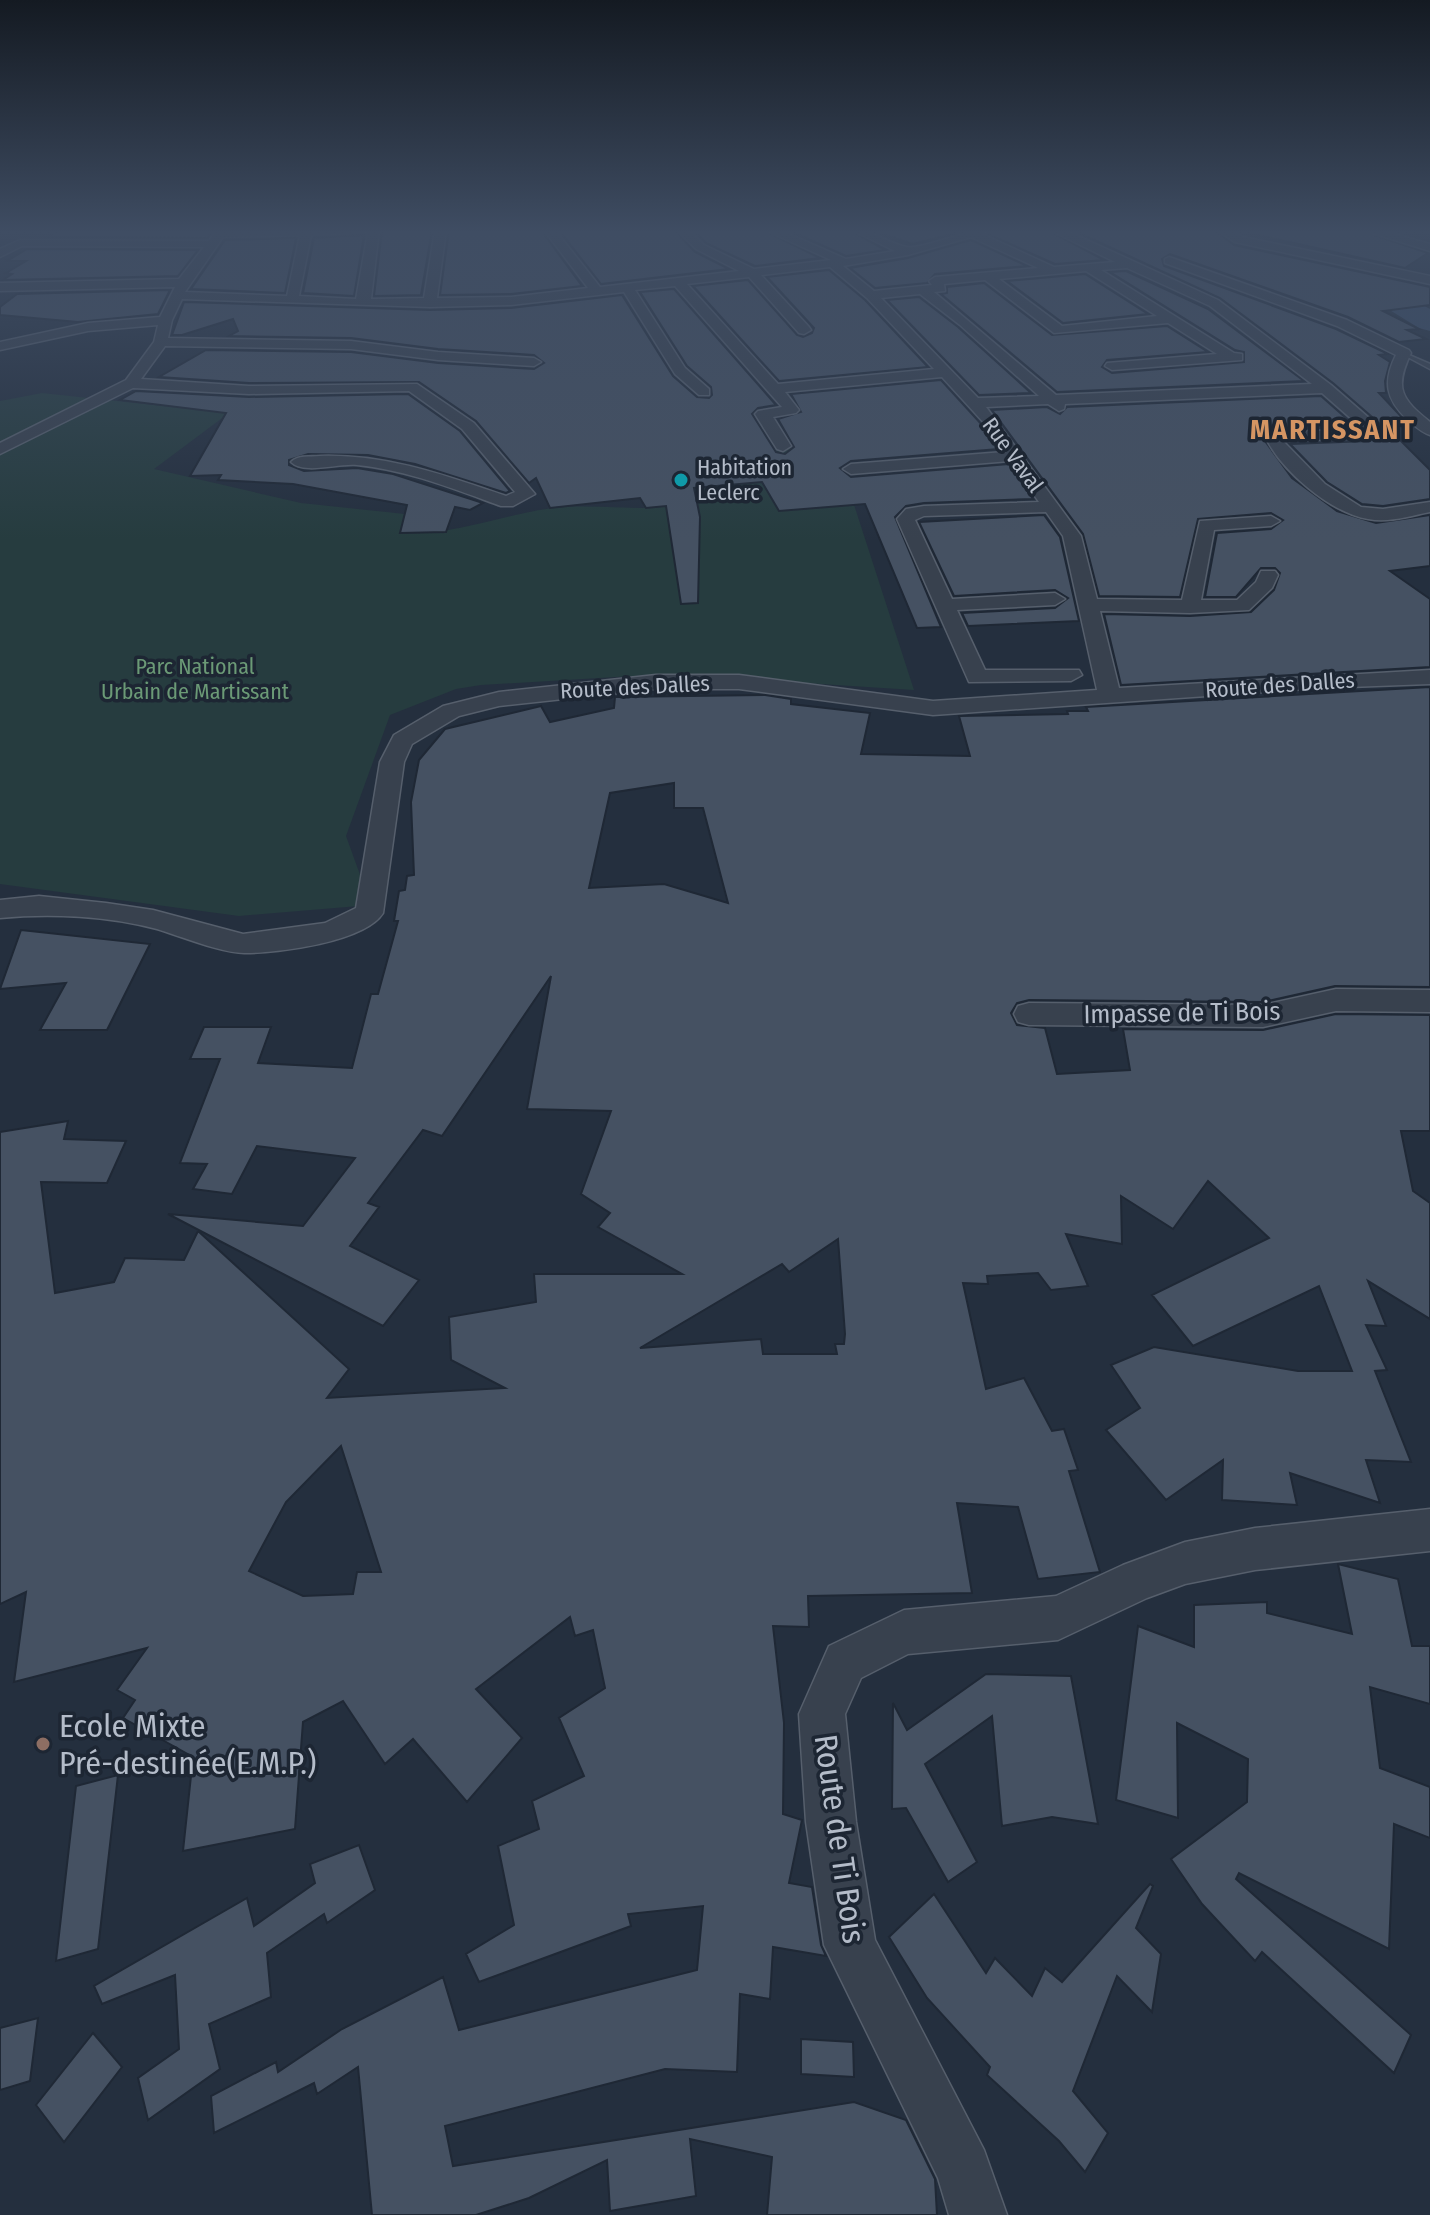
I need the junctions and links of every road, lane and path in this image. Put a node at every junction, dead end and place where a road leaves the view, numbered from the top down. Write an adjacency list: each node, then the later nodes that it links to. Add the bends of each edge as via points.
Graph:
1 (59, 333): 11 (street)
2 (163, 333): 10 (street)
3 (656, 333): 22 (street, via 680,371)
4 (724, 333): 21 (street)
5 (907, 333): 18 (street, Rue Vaval)
6 (978, 333): 24 (street)
7 (1193, 333): 14 (street)
8 (1253, 333): 13 (street)
9 (1363, 333): 12 (street)
10 (161, 342): 15 (street, via 351,345); 19 (street)
11 (0, 346)
12 (1404, 353): 17 (lane); 25 (street, via 1393,374 1393,390 1400,404)
13 (1280, 354): 14 (street); 20 (street)
14 (1232, 358): 16 (street)
15 (534, 362)
16 (1112, 366)
17 (1430, 367)
18 (945, 372): 21 (street); 23 (street, Rue Vaval)
19 (131, 383): 27 (street); 29 (street, via 249,390 412,387 468,426 526,494 507,502 418,471 356,460)
20 (1326, 388): 24 (street); 32 (street, via 1371,431 1280,434 1273,440 1278,447 1352,510 1382,514)
21 (773, 389): 26 (street, via 791,410 763,414)
22 (704, 392)
23 (974, 403): 24 (street); 28 (street, Rue Vaval)
24 (1059, 406)
25 (1430, 430)
26 (783, 446)
27 (0, 449)
28 (1015, 456): 30 (street); 31 (street, Rue Vaval)
29 (299, 462)
30 (851, 469)
31 (1051, 507): 36 (street, via 912,513 906,524); 37 (street, Rue Vaval, via 1072,536)
32 (1430, 507)
33 (1271, 521): 38 (street, via 1206,525)
34 (1268, 575): 38 (street, via 1242,606)
35 (1055, 599): 36 (street)
36 (943, 605): 39 (street, via 977,677)
37 (1088, 605): 38 (street); 41 (street, Rue Vaval)
38 (1190, 607)
39 (1071, 675)
40 (1430, 677): 41 (street, Route des Dalles)
41 (1110, 697): 42 (street, Route des Dalles, via 933,708 739,682 656,682 499,699 451,711 402,740 392,762 369,913 331,932 243,944 106,912 39,905)
42 (0, 909)
43 (1430, 1001): 44 (street, Impasse de Ti Bois, via 1336,1000 1263,1016)
44 (1029, 1014)
45 (1430, 1530): 46 (street, Route de Ti Bois, via 1255,1549 1185,1563 1058,1618 904,1632 845,1662 822,1714 831,1822 850,1945 964,2170)
46 (978, 2215)

